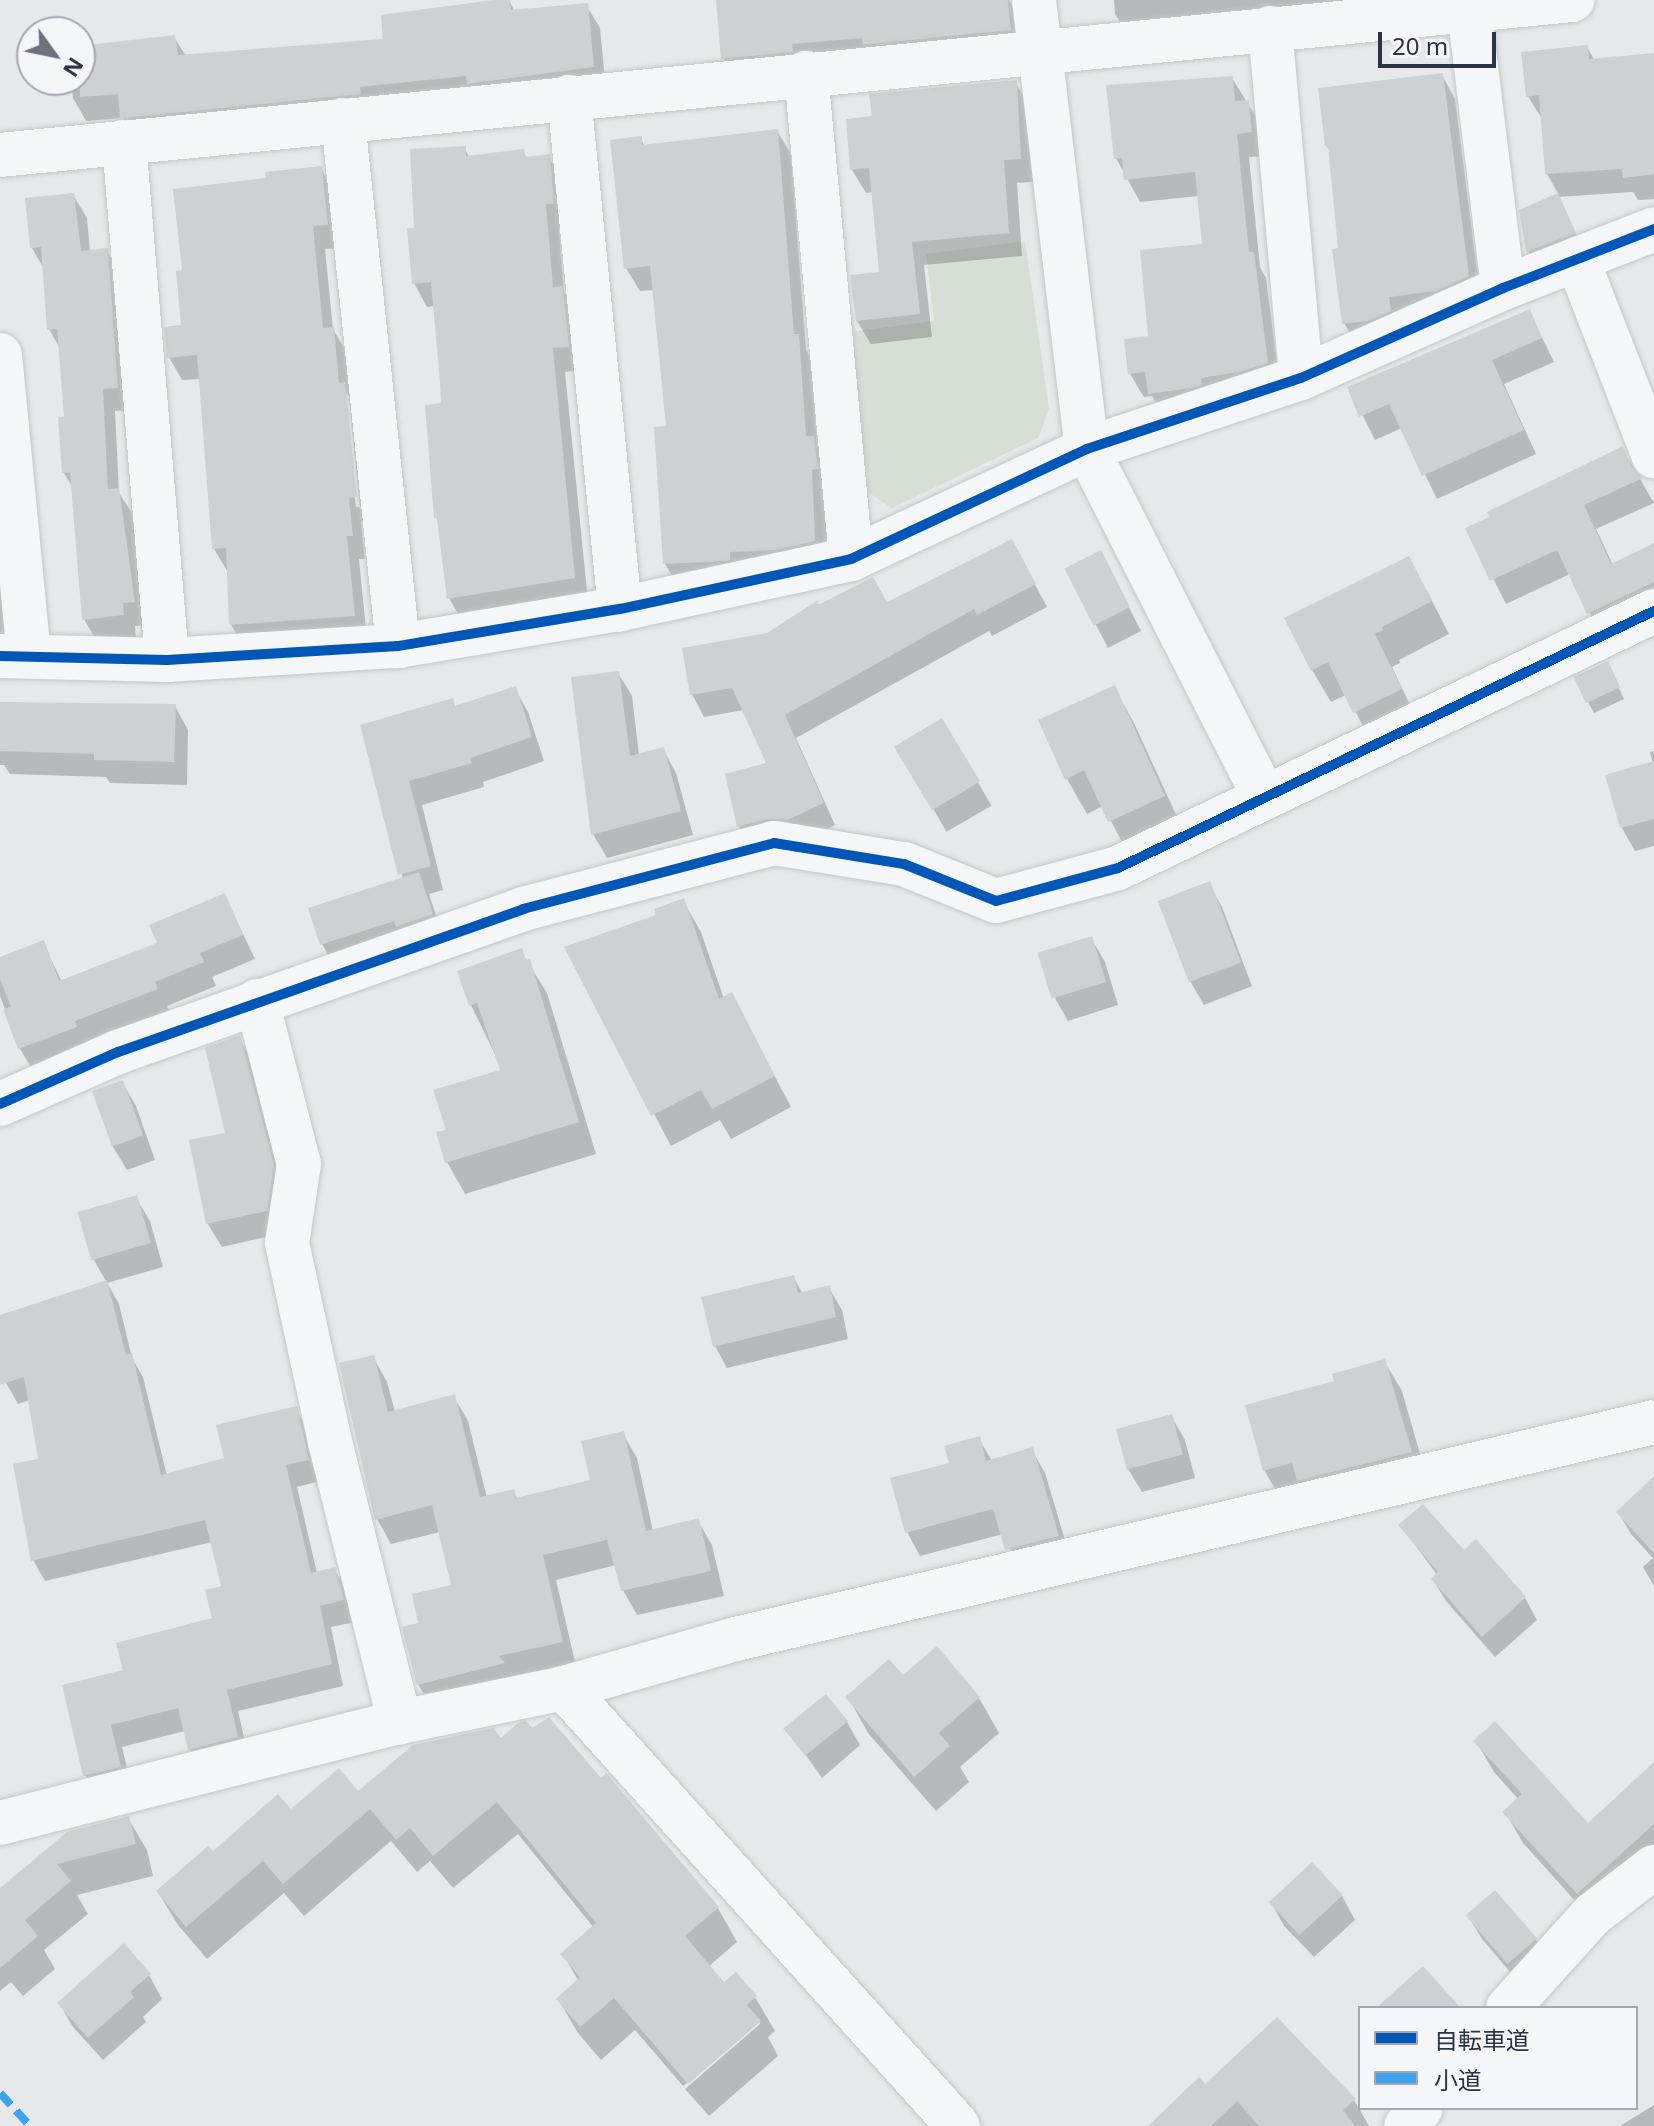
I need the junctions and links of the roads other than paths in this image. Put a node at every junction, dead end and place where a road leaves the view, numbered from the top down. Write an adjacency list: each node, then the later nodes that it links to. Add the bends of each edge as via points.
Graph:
1 (1034, 0): 5 (street)
2 (1572, 0): 3 (street)
3 (1469, 10): 4 (street); 13 (street)
4 (1270, 28): 5 (street); 15 (street)
5 (1040, 50): 6 (street); 16 (street)
6 (806, 73): 7 (street); 18 (street)
7 (569, 97): 8 (street); 19 (street)
8 (343, 120): 9 (street); 21 (street)
9 (124, 142): 10 (street); 23 (street)
10 (0, 155)
11 (1654, 229): 12 (street)
12 (1577, 259): 13 (street); 17 (street)
13 (1503, 288): 15 (street)
14 (0, 355): 22 (street)
15 (1301, 378): 16 (street)
16 (1087, 449): 18 (street); 24 (street)
17 (1654, 456)
18 (851, 559): 19 (street)
19 (620, 609): 21 (street)
20 (1654, 611): 24 (street)
21 (398, 646): 23 (street)
22 (14, 657): 23 (street)
23 (167, 660)
24 (1264, 796): 25 (street, via 1118,868 996,901 904,864 774,843 523,909)
25 (257, 1001): 26 (street, via 118,1052); 29 (street, via 299,1164 287,1243)
26 (0, 1104)
27 (1654, 1422): 28 (street, via 736,1639)
28 (564, 1688): 29 (street); 34 (street)
29 (400, 1722): 30 (street)
30 (0, 1823)
31 (1654, 1867): 32 (street, via 1593,1914)
32 (1510, 2006)
33 (1419, 2110): 35 (street)
34 (958, 2126)
35 (1406, 2126)

